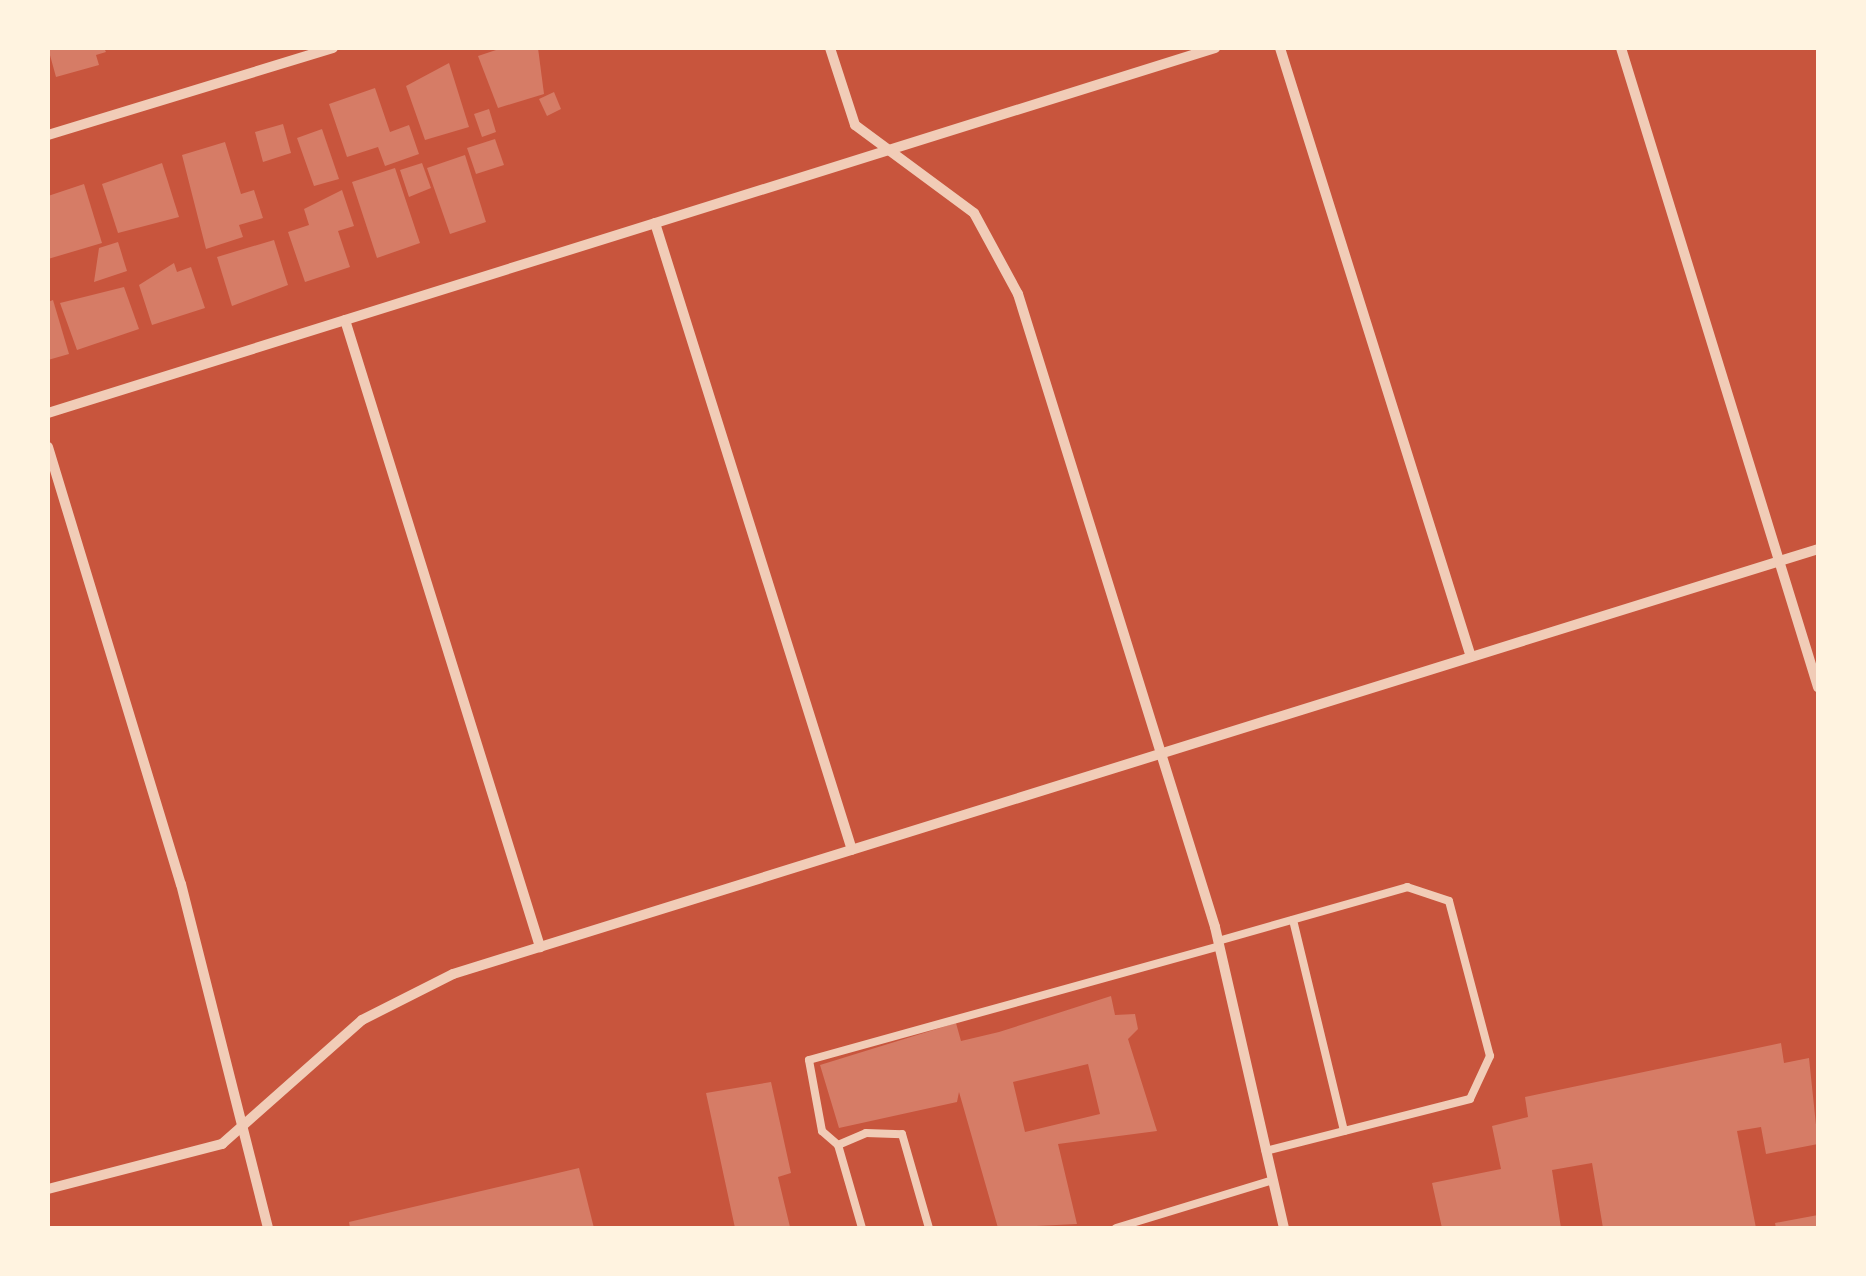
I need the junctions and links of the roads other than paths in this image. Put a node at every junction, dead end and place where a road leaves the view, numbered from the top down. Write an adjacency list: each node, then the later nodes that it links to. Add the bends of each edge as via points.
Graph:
1 (333, 48): 6 (street)
2 (830, 48): 7 (street, via 855,125)
3 (1215, 48): 7 (street)
4 (1280, 48): 14 (street)
5 (1622, 48): 13 (street)
6 (48, 135)
7 (892, 151): 8 (street); 16 (street, via 974,212 1003,256)
8 (655, 222): 9 (street); 17 (street)
9 (345, 320): 10 (street); 20 (street)
10 (48, 413)
11 (48, 447): 21 (street)
12 (1818, 549): 13 (street)
13 (1780, 561): 14 (street); 15 (street)
14 (1471, 657): 16 (street)
15 (1818, 687)
16 (1160, 753): 17 (street); 19 (street)
17 (852, 850): 20 (street)
18 (1293, 920): 19 (lane); 22 (lane); 22 (lane, via 1407,887 1449,901 1490,1056 1470,1099)
19 (1219, 944): 23 (lane, via 818,1053 805,1070 822,1131); 24 (street)
20 (540, 947): 21 (street, via 386,1003)
21 (246, 1120): 26 (street, via 197,1157); 27 (street)
22 (1344, 1131): 24 (lane)
23 (838, 1146): 28 (lane); 29 (lane, via 866,1133 902,1134)
24 (1266, 1151): 25 (street)
25 (1273, 1180): 30 (lane); 31 (street)
26 (48, 1189)
27 (268, 1228)
28 (862, 1228)
29 (929, 1228)
30 (1116, 1228)
31 (1284, 1228)

